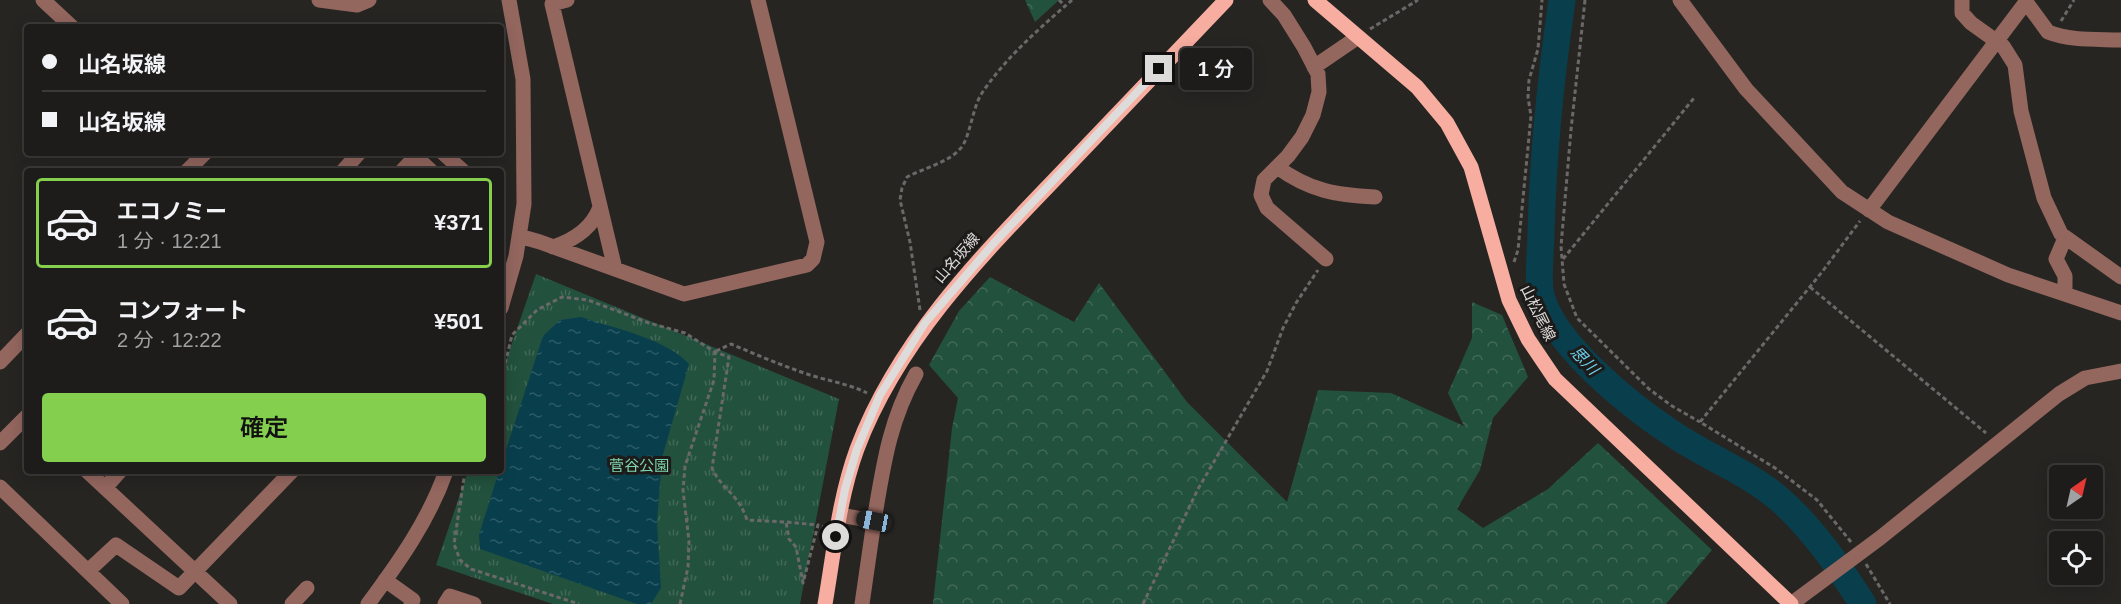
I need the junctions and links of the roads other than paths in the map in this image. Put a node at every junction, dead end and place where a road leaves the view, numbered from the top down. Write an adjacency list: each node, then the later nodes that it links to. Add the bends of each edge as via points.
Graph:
1 (43, 0): 12 (street)
2 (318, 0): 3 (street, via 357,4)
3 (369, 0)
4 (509, 0): 31 (street, via 523,79 524,204)
5 (567, 0): 29 (street, via 552,3)
6 (758, 0): 35 (street, via 817,242 813,260 807,265 684,294)
7 (1226, 0): 52 (main road, 山名坂線, via 993,244 925,323 880,395 857,449)
8 (1270, 0): 16 (street, via 1284,15)
9 (1315, 0): 13 (main road, 山松尾線)
10 (1680, 0): 30 (street, via 1746,89 1842,192)
11 (1962, 0): 15 (street, via 1962,13)
12 (69, 24)
13 (1358, 37): 16 (street); 67 (main road, 山松尾線, via 1417,87 1447,123 1471,167 1509,300 1528,339 1555,379)
14 (2121, 40): 15 (street, via 2051,34 2026,2)
15 (1995, 41): 30 (street); 32 (street, via 2015,65 2021,111 2044,198)
16 (1314, 67): 22 (street, via 1319,92 1313,115 1302,137)
17 (202, 156): 23 (street)
18 (356, 156): 24 (street)
19 (416, 156): 25 (street)
20 (418, 156): 26 (street)
21 (446, 156): 27 (street)
22 (1277, 167): 28 (street, via 1323,192); 34 (street, via 1264,180 1261,195 1267,208)
23 (191, 168)
24 (346, 168)
25 (405, 168)
26 (428, 168)
27 (460, 168)
28 (1375, 197)
29 (600, 207): 33 (street, via 586,231); 35 (street)
30 (1869, 210): 37 (street, via 1887,222 2008,275)
31 (519, 236): 33 (street); 38 (street)
32 (2065, 238): 36 (street); 37 (street, via 2056,259 2065,276)
33 (553, 246): 35 (street)
34 (1326, 259)
35 (615, 269)
36 (2121, 277)
37 (2065, 294): 39 (street)
38 (504, 298)
39 (2121, 313)
40 (24, 337): 41 (street)
41 (0, 362)
42 (2121, 371): 67 (street, via 2085,378 2060,394)
43 (916, 374): 53 (street, via 902,397 888,441)
44 (24, 419): 45 (street)
45 (0, 443)
46 (90, 474): 51 (street)
47 (117, 474): 51 (street)
48 (289, 474): 55 (street)
49 (445, 474): 56 (street, via 416,535)
50 (0, 487): 54 (street)
51 (105, 488): 55 (street)
52 (840, 515): 53 (street); 65 (main road, 山名坂線)
53 (874, 521): 66 (street)
54 (88, 571): 55 (street, via 116,545 179,588); 58 (street)
55 (195, 572): 59 (street)
56 (386, 580): 61 (street); 62 (street, via 413,600)
57 (307, 588): 60 (street)
58 (122, 604)
59 (230, 604)
60 (292, 604)
61 (368, 604)
62 (411, 604)
63 (445, 604): 64 (street, via 450,596)
64 (474, 604)
65 (825, 604)
66 (862, 604)
67 (1791, 604)

